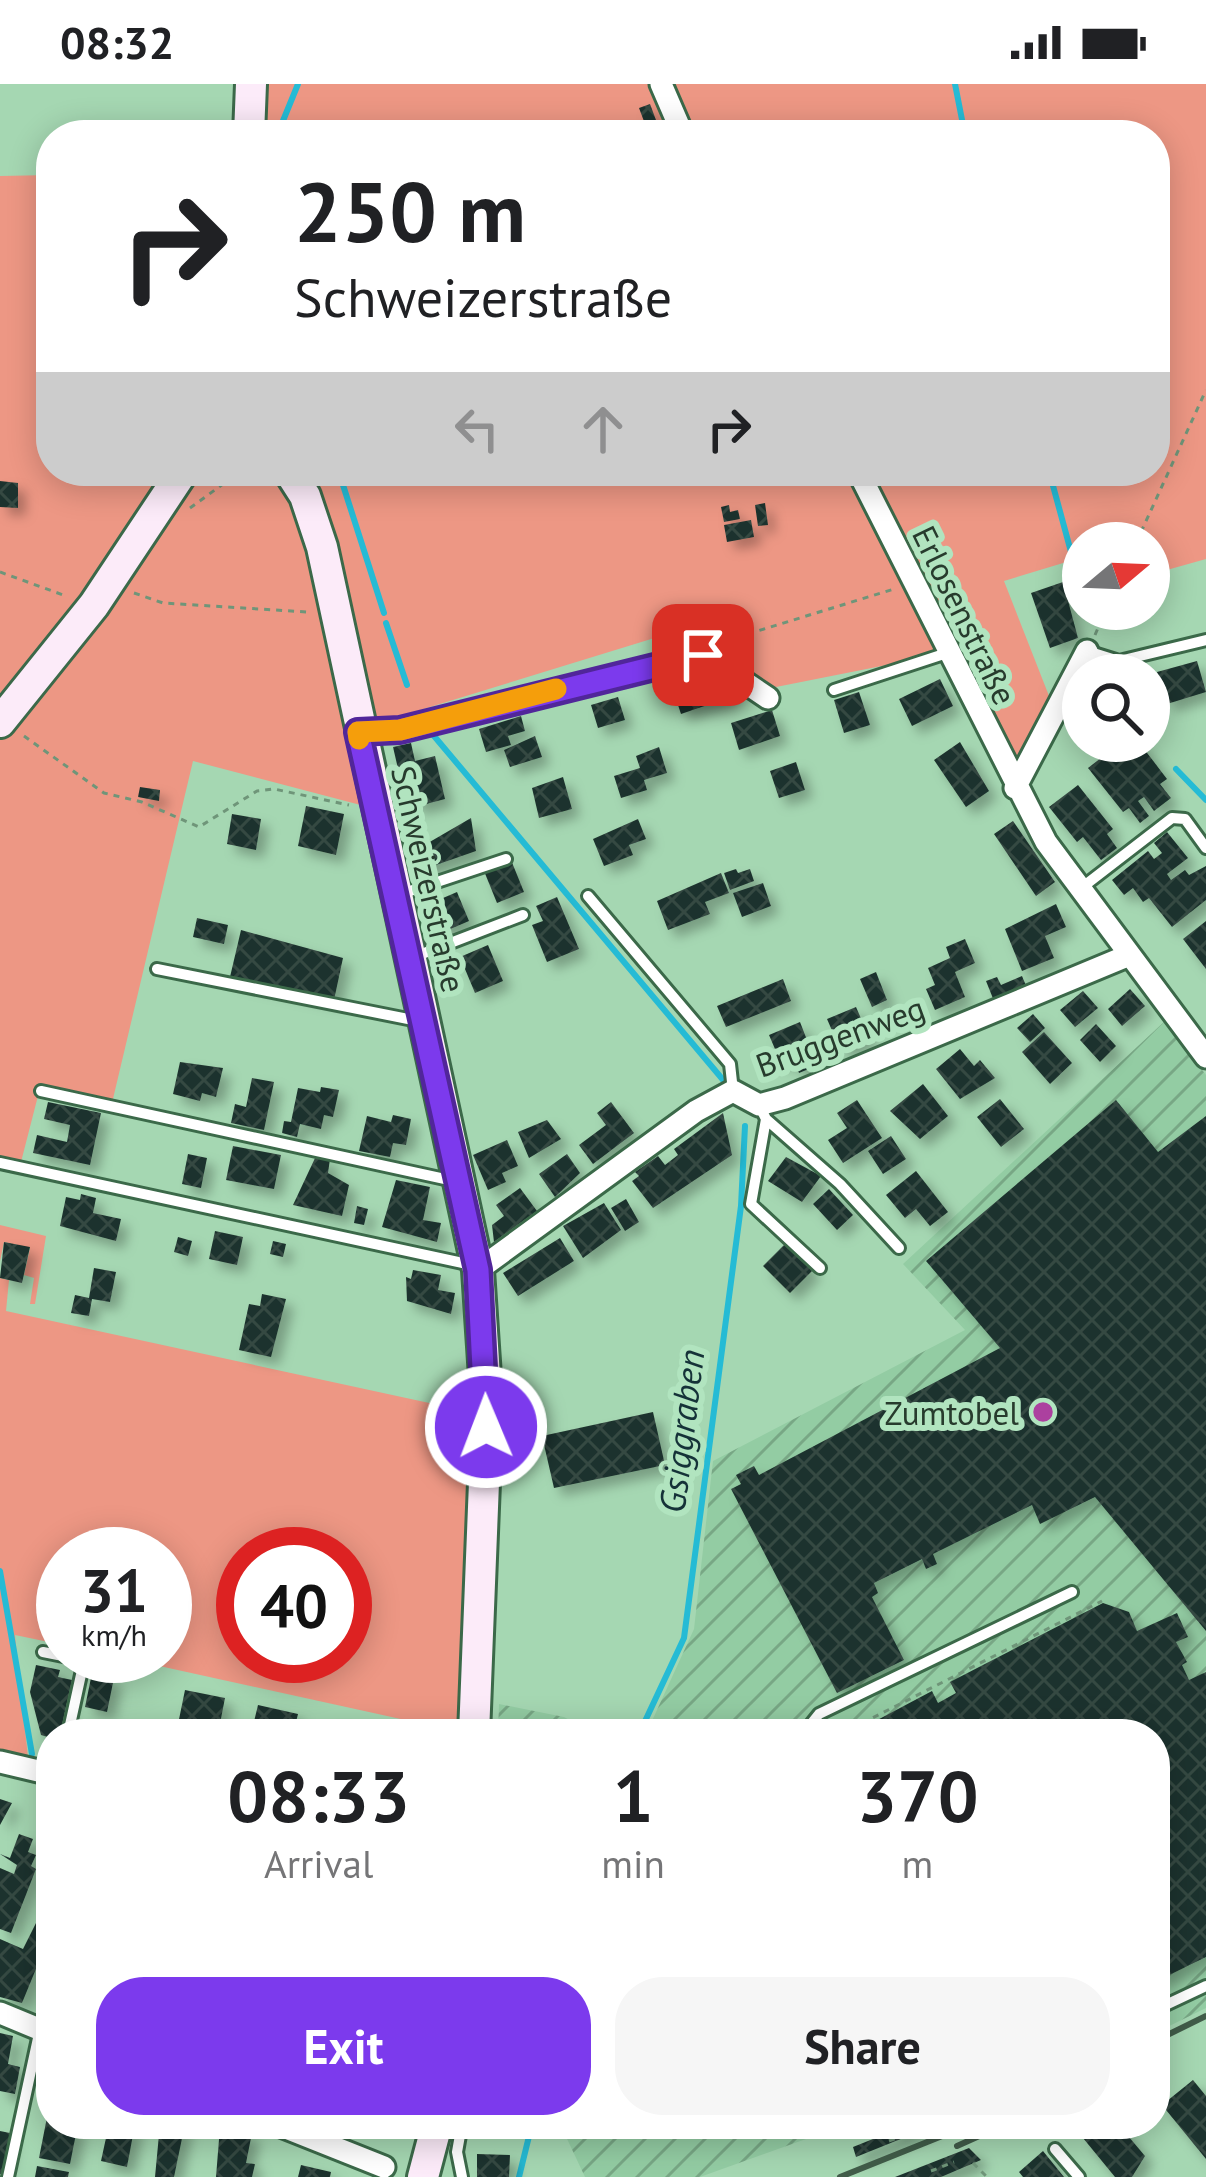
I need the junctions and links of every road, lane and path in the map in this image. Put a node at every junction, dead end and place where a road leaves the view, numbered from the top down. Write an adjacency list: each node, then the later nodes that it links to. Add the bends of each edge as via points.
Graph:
1 (251, 84): 3 (street)
2 (661, 84): 4 (street)
3 (250, 120)
4 (677, 120)
5 (1206, 390): 6 (path)
6 (1170, 469)
7 (173, 486): 16 (street)
8 (268, 486): 12 (street, Schweizerstraße)
9 (296, 486): 12 (street, Schweizerstraße)
10 (865, 486): 15 (street, Erlosenstraße)
11 (1162, 486): 13 (path)
12 (312, 518): 17 (street, Schweizerstraße)
13 (1146, 522)
14 (0, 572): 16 (path)
15 (913, 583): 21 (street, Erlosenstraße); 22 (path, via 711,646)
16 (103, 593): 17 (path); 25 (street)
17 (335, 614): 26 (street, Schweizerstraße)
18 (1096, 630): 20 (path)
19 (1206, 640): 20 (lane, via 1119,661)
20 (1087, 651): 27 (street, Erlosenstraße)
21 (947, 652): 23 (lane); 27 (street, Erlosenstraße)
22 (710, 656): 24 (street); 26 (street, Schweizerstraße, via 400,730)
23 (834, 690)
24 (768, 698)
25 (1, 721): 28 (path, via 104,793 199,826 256,791 274,789)
26 (358, 732): 28 (street, Schweizerstraße)
27 (1015, 788): 31 (street, Erlosenstraße)
28 (374, 810): 32 (street, Schweizerstraße)
29 (1206, 848): 31 (lane, via 1185,819 1172,818)
30 (506, 859): 32 (lane)
31 (1078, 890): 35 (street, Erlosenstraße)
32 (395, 896): 36 (street, Schweizerstraße)
33 (588, 896): 41 (lane, via 730,1064)
34 (523, 916): 36 (lane)
35 (1127, 956): 39 (street, Erlosenstraße); 42 (street, Bruggenweg)
36 (411, 959): 38 (street, Schweizerstraße)
37 (157, 969): 38 (lane)
38 (425, 1023): 44 (street, Schweizerstraße)
39 (1203, 1048)
40 (41, 1091): 44 (lane)
41 (734, 1091): 42 (street, Bruggenweg); 46 (street, Bruggenweg)
42 (762, 1112): 45 (lane); 47 (lane, via 751,1204)
43 (0, 1163): 46 (lane)
44 (462, 1183): 46 (street, Schweizerstraße)
45 (899, 1249)
46 (477, 1268): 52 (street, Schweizerstraße, via 487,1407)
47 (820, 1268)
48 (1072, 1592): 53 (lane)
49 (1102, 1601): 54 (path)
50 (79, 1683): 51 (lane)
51 (71, 1719)
52 (475, 1719)
53 (815, 1719)
54 (870, 1719)
55 (0, 1762): 56 (street)
56 (36, 1770)
57 (1206, 1986): 58 (lane)
58 (1170, 2003)
59 (0, 2013): 60 (street)
60 (36, 2027)
61 (36, 2067): 72 (lane)
62 (314, 2139): 70 (street)
63 (433, 2139): 73 (street)
64 (459, 2139): 74 (lane)
65 (894, 2139): 66 (path)
66 (889, 2141)
67 (1055, 2149): 76 (lane)
68 (954, 2162): 71 (path)
69 (973, 2163): 75 (path)
70 (384, 2167)
71 (931, 2171)
72 (8, 2177)
73 (423, 2177)
74 (462, 2177)
75 (987, 2177)
76 (1079, 2177)

